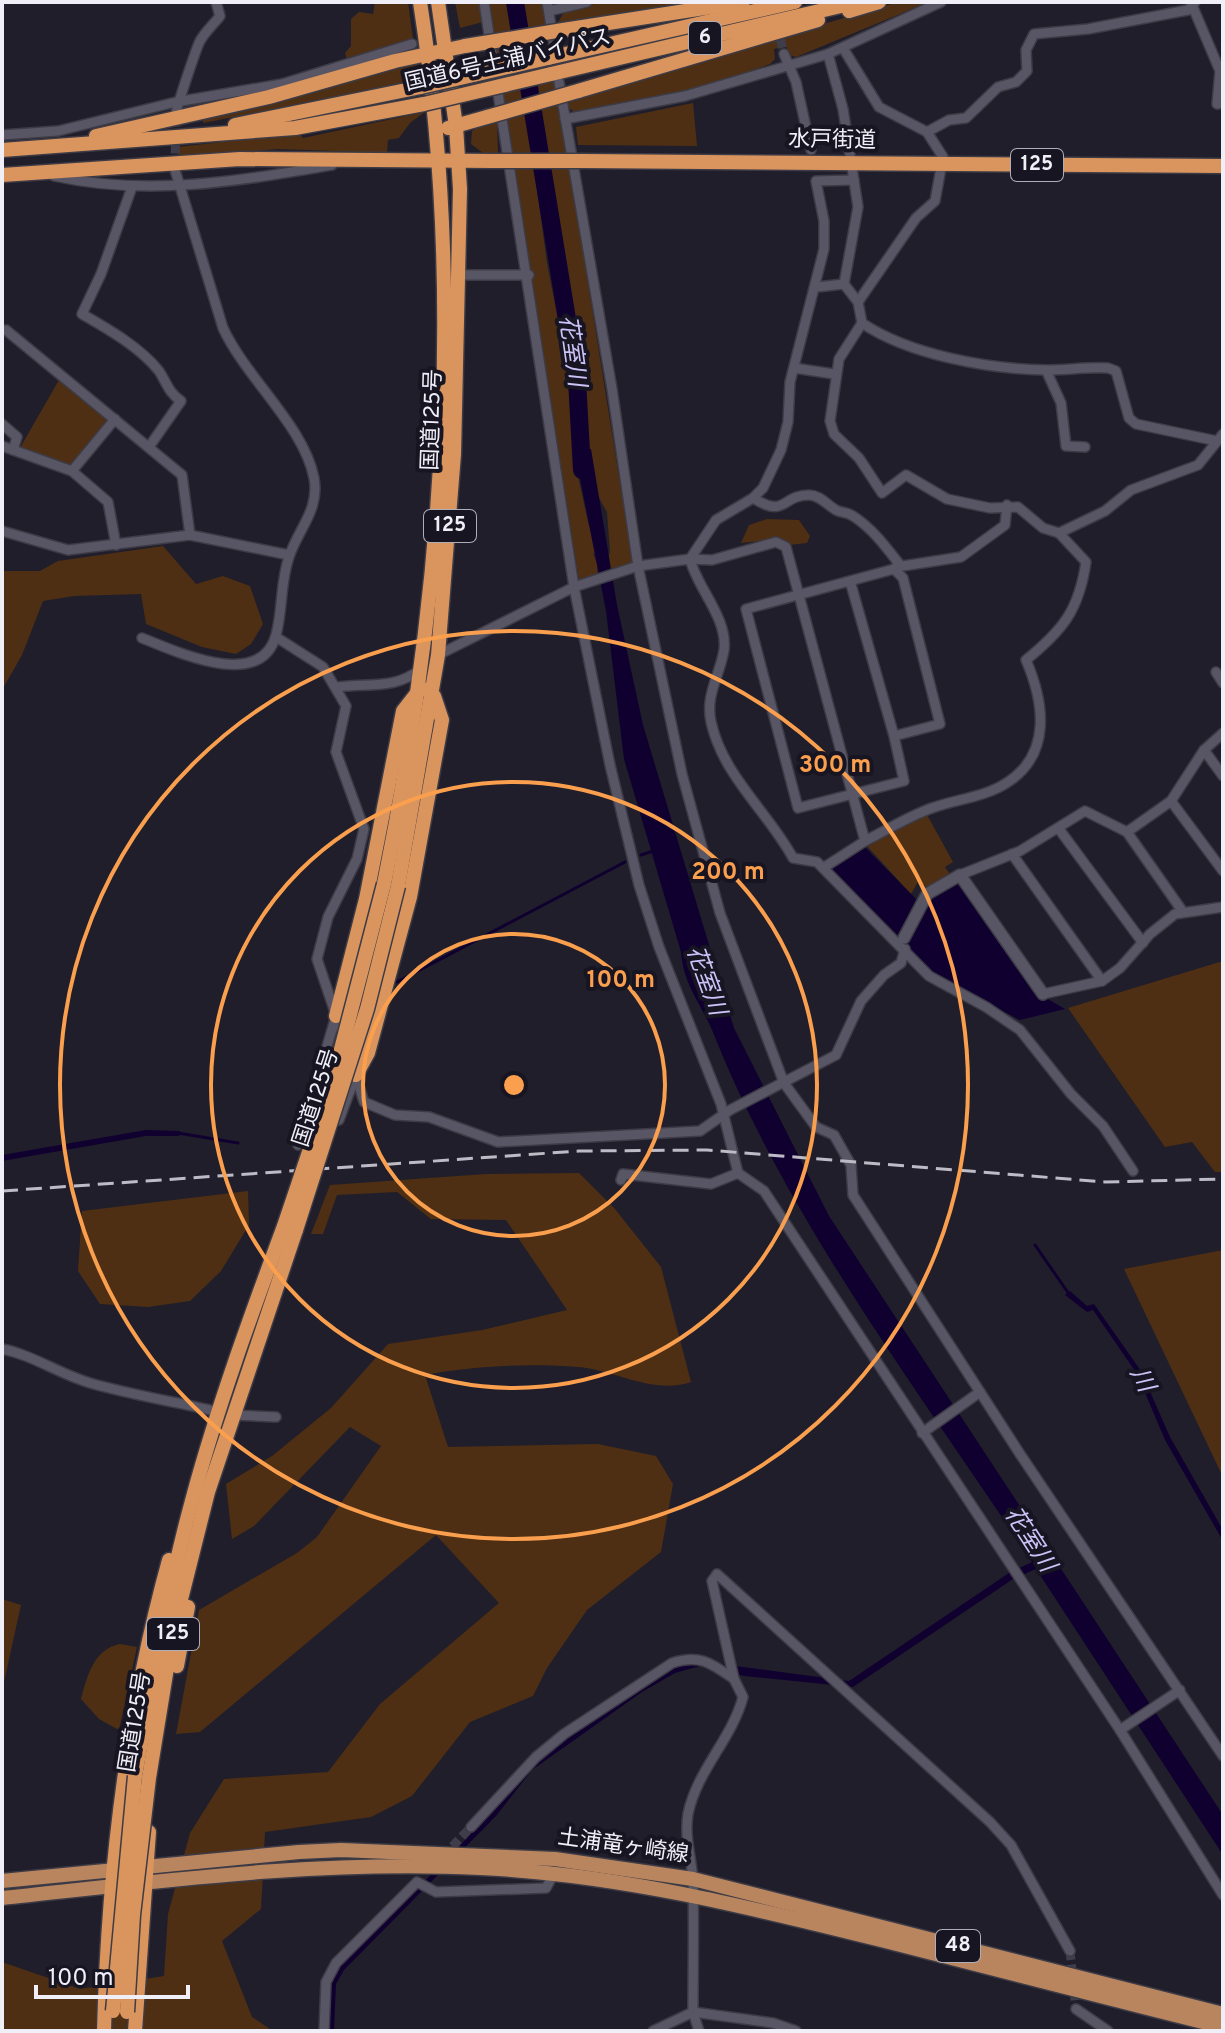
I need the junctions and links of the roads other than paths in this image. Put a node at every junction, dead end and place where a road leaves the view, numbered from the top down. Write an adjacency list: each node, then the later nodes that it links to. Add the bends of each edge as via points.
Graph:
1 (216, 2): 23 (street, via 220,16 197,45)
2 (420, 2): 16 (highway, 国道125号)
3 (438, 2): 15 (highway, 国道125号)
4 (484, 2): 46 (street)
5 (587, 2): 12 (street)
6 (743, 2): 15 (highway, bridge)
7 (795, 2): 17 (highway, 国道6号土浦バイパス / 6)
8 (858, 2): 21 (highway, 国道6号土浦バイパス / 6)
9 (879, 2): 25 (highway, bridge)
10 (941, 2): 14 (street)
11 (1193, 4): 22 (street, via 1220,71 1217,104); 27 (street, via 1188,10 1088,29 1034,34 1026,50 1027,71 1016,82 998,87 966,118)
12 (548, 6): 17 (street)
13 (412, 44): 23 (street, via 282,84)
14 (843, 48): 19 (street); 27 (street, via 879,107)
15 (447, 50): 16 (highway); 25 (highway, 国道125号)
16 (428, 54): 26 (highway, 国道125号); 30 (highway)
17 (551, 54): 29 (highway, 国道6号土浦バイパス / 6, bridge, via 421,87)
18 (784, 54): 20 (street)
19 (828, 54): 20 (street); 36 (street)
20 (788, 65): 24 (street, via 685,96); 32 (street)
21 (555, 78): 24 (street); 29 (highway, 国道6号土浦バイパス / 6, bridge, via 295,128)
22 (1223, 103)
23 (176, 108): 28 (street, via 58,131)
24 (565, 119): 72 (street)
25 (456, 126): 26 (highway); 35 (highway, 国道125号)
26 (438, 130): 34 (highway, 国道125号)
27 (927, 132): 37 (street)
28 (2, 135)
29 (164, 139): 30 (highway, 国道6号土浦バイパス / 6)
30 (57, 146): 31 (highway, 国道6号土浦バイパス / 6)
31 (2, 150)
32 (811, 150)
33 (355, 161): 34 (highway, 水戸街道); 40 (highway, 水戸街道, via 240,159); 44 (street)
34 (441, 162): 35 (highway, 水戸街道 / 125); 79 (highway, 国道125号 / 125, via 442,453)
35 (459, 162): 36 (highway, 水戸街道 / 125, bridge); 45 (highway, 国道125号 / 125)
36 (850, 163): 37 (highway, 水戸街道 / 125); 42 (street)
37 (943, 164): 38 (highway, 水戸街道 / 125); 49 (street, via 935,201 916,218)
38 (1223, 166)
39 (175, 170): 44 (street)
40 (45, 174): 41 (highway, 水戸街道); 43 (street)
41 (2, 175)
42 (854, 180): 47 (street, via 858,207); 48 (street, via 816,179 826,236)
43 (132, 187): 44 (street); 59 (street, via 82,314 140,354 181,401)
44 (178, 188): 69 (street, via 234,352 299,442 314,478 311,514)
45 (460, 275): 46 (street); 78 (highway, 国道125号 / 125, via 449,548)
46 (527, 275): 74 (street)
47 (844, 284): 48 (street); 49 (street)
48 (817, 287): 52 (street)
49 (858, 302): 50 (street)
50 (862, 323): 53 (street, via 912,349); 54 (street)
51 (6, 330): 55 (street)
52 (794, 368): 54 (street); 63 (street, via 781,450)
53 (1046, 370): 57 (street, via 1116,371 1129,418 1136,424); 60 (street, via 1061,403 1066,446)
54 (834, 374): 64 (street, via 834,434 859,458 882,493 906,475 947,499 990,508)
55 (115, 419): 59 (street); 62 (street)
56 (2, 424): 61 (street, via 17,437)
57 (1220, 443): 66 (street, via 1198,465 1131,490 1105,511)
58 (2, 446): 61 (street)
59 (149, 447): 67 (street, via 182,475)
60 (1085, 447)
61 (13, 450): 62 (street)
62 (72, 471): 68 (street, via 108,502)
63 (753, 498): 70 (street, via 716,520); 71 (street, via 779,508 815,495 839,512 850,513 882,541)
64 (1007, 505): 66 (street); 71 (street, via 1005,525 961,557)
65 (2, 531): 68 (street, via 68,550)
66 (1059, 533): 92 (street, via 1086,562 1076,606 1057,635 1026,660 1042,710 1034,758 1008,782 931,808)
67 (190, 535): 68 (street); 69 (street)
68 (116, 545)
69 (289, 555): 76 (street)
70 (690, 559): 72 (street); 75 (street, via 712,560 776,542 786,547); 94 (street, via 722,634 724,650 710,697 710,720 724,757 793,858)
71 (897, 567): 73 (street); 85 (street, via 940,724)
72 (635, 568): 74 (street); 106 (street, via 720,913)
73 (850, 581): 75 (street); 85 (street)
74 (577, 586): 78 (street); 107 (street, via 639,885)
75 (798, 593): 88 (street); 88 (street, via 746,609 798,808)
76 (276, 637): 77 (street, via 256,660 243,665 201,661); 82 (street, via 308,655)
77 (142, 638)
78 (438, 655): 79 (street); 83 (highway, 国道125号 / 125)
79 (423, 666): 82 (street, via 413,676 382,686); 83 (highway, 国道125号 / 125)
80 (1216, 672): 81 (street)
81 (1223, 683)
82 (338, 687): 104 (street, via 346,706 338,764 364,829 317,959)
83 (427, 690): 104 (highway, via 403,711 366,899); 105 (highway, via 442,720 410,897 368,1053); 115 (highway, 国道125号 / 125, bridge, via 391,885 290,1228)
84 (1223, 733): 86 (street)
85 (894, 736): 88 (street, via 904,781)
86 (1204, 750): 87 (street); 89 (street)
87 (1223, 776)
88 (851, 795): 92 (street)
89 (1171, 801): 91 (street); 95 (street)
90 (1059, 829): 91 (street, via 1085,811); 93 (street); 100 (street)
91 (1127, 832): 98 (street)
92 (865, 841): 94 (street)
93 (1012, 854): 96 (street); 102 (street)
94 (823, 868): 101 (street)
95 (1223, 871)
96 (960, 875): 99 (street, via 927,894); 103 (street)
97 (1223, 907): 98 (street)
98 (1183, 912): 100 (street, via 1164,920)
99 (904, 938): 101 (street)
100 (1143, 943): 102 (street)
101 (905, 954): 106 (street, via 861,1001 836,1055); 110 (street, via 929,976 1020,1030 1103,1126)
102 (1102, 981): 103 (street)
103 (1043, 994)
104 (336, 1016): 105 (street); 109 (street)
105 (356, 1075): 107 (street, via 364,1102 395,1115 429,1117 498,1142 700,1131); 108 (street)
106 (782, 1084): 107 (street); 114 (street, via 816,1127 834,1135 851,1165 853,1195)
107 (728, 1113): 111 (street)
108 (339, 1120)
109 (298, 1145)
110 (1133, 1171)
111 (738, 1173): 112 (street, via 711,1184 623,1174); 117 (street, via 764,1191)
112 (621, 1180)
113 (2, 1349): 115 (street, via 90,1383)
114 (980, 1392): 117 (street); 120 (street)
115 (226, 1413): 116 (street); 118 (highway, 国道125号 / 125)
116 (276, 1417)
117 (922, 1433): 121 (street)
118 (200, 1494): 124 (highway, via 202,1551 156,1780); 125 (highway, via 173,1545 158,1600 136,1708); 136 (highway, 国道125号 / 125, bridge, via 142,1777)
119 (734, 1679): 123 (street, via 705,1659 690,1657 637,1683 536,1757); 127 (street, via 743,1697 739,1711 701,1775 688,1814); 134 (street, via 712,1581 717,1574 990,1822 1011,1845)
120 (1180, 1690): 121 (street); 122 (street)
121 (1120, 1730): 131 (street)
122 (1223, 1756)
123 (471, 1827)
124 (146, 1864): 125 (main road, 土浦竜ヶ崎線 / 48); 127 (main road, 土浦竜ヶ崎線 / 48, via 270,1853 403,1852 555,1859); 129 (highway)
125 (115, 1869): 128 (main road, 土浦竜ヶ崎線 / 48); 130 (highway)
126 (553, 1875): 129 (main road, 土浦竜ヶ崎線 / 48, via 342,1866); 132 (main road, 土浦竜ヶ崎線 / 48); 144 (street, via 546,1888 436,1892 417,1882 336,1963 326,1982)
127 (693, 1879): 132 (street); 138 (main road, 土浦竜ヶ崎線 / 48)
128 (2, 1881)
129 (144, 1883): 130 (main road, 土浦竜ヶ崎線 / 48); 143 (highway)
130 (113, 1887): 133 (main road, 土浦竜ヶ崎線 / 48); 140 (highway)
131 (1223, 1895)
132 (692, 1896): 137 (street); 139 (main road, 土浦竜ヶ崎線 / 48)
133 (2, 1898)
134 (1070, 1951)
135 (1076, 2009): 148 (street)
136 (120, 2012): 141 (highway, 国道125号 / 125); 142 (highway, 国道125号 / 125)
137 (693, 2012): 145 (street); 146 (street); 147 (street)
138 (1223, 2014)
139 (1223, 2027)
140 (104, 2031)
141 (113, 2031)
142 (126, 2031)
143 (135, 2031)
144 (324, 2031)
145 (653, 2031)
146 (699, 2031)
147 (796, 2031)
148 (1108, 2031)

